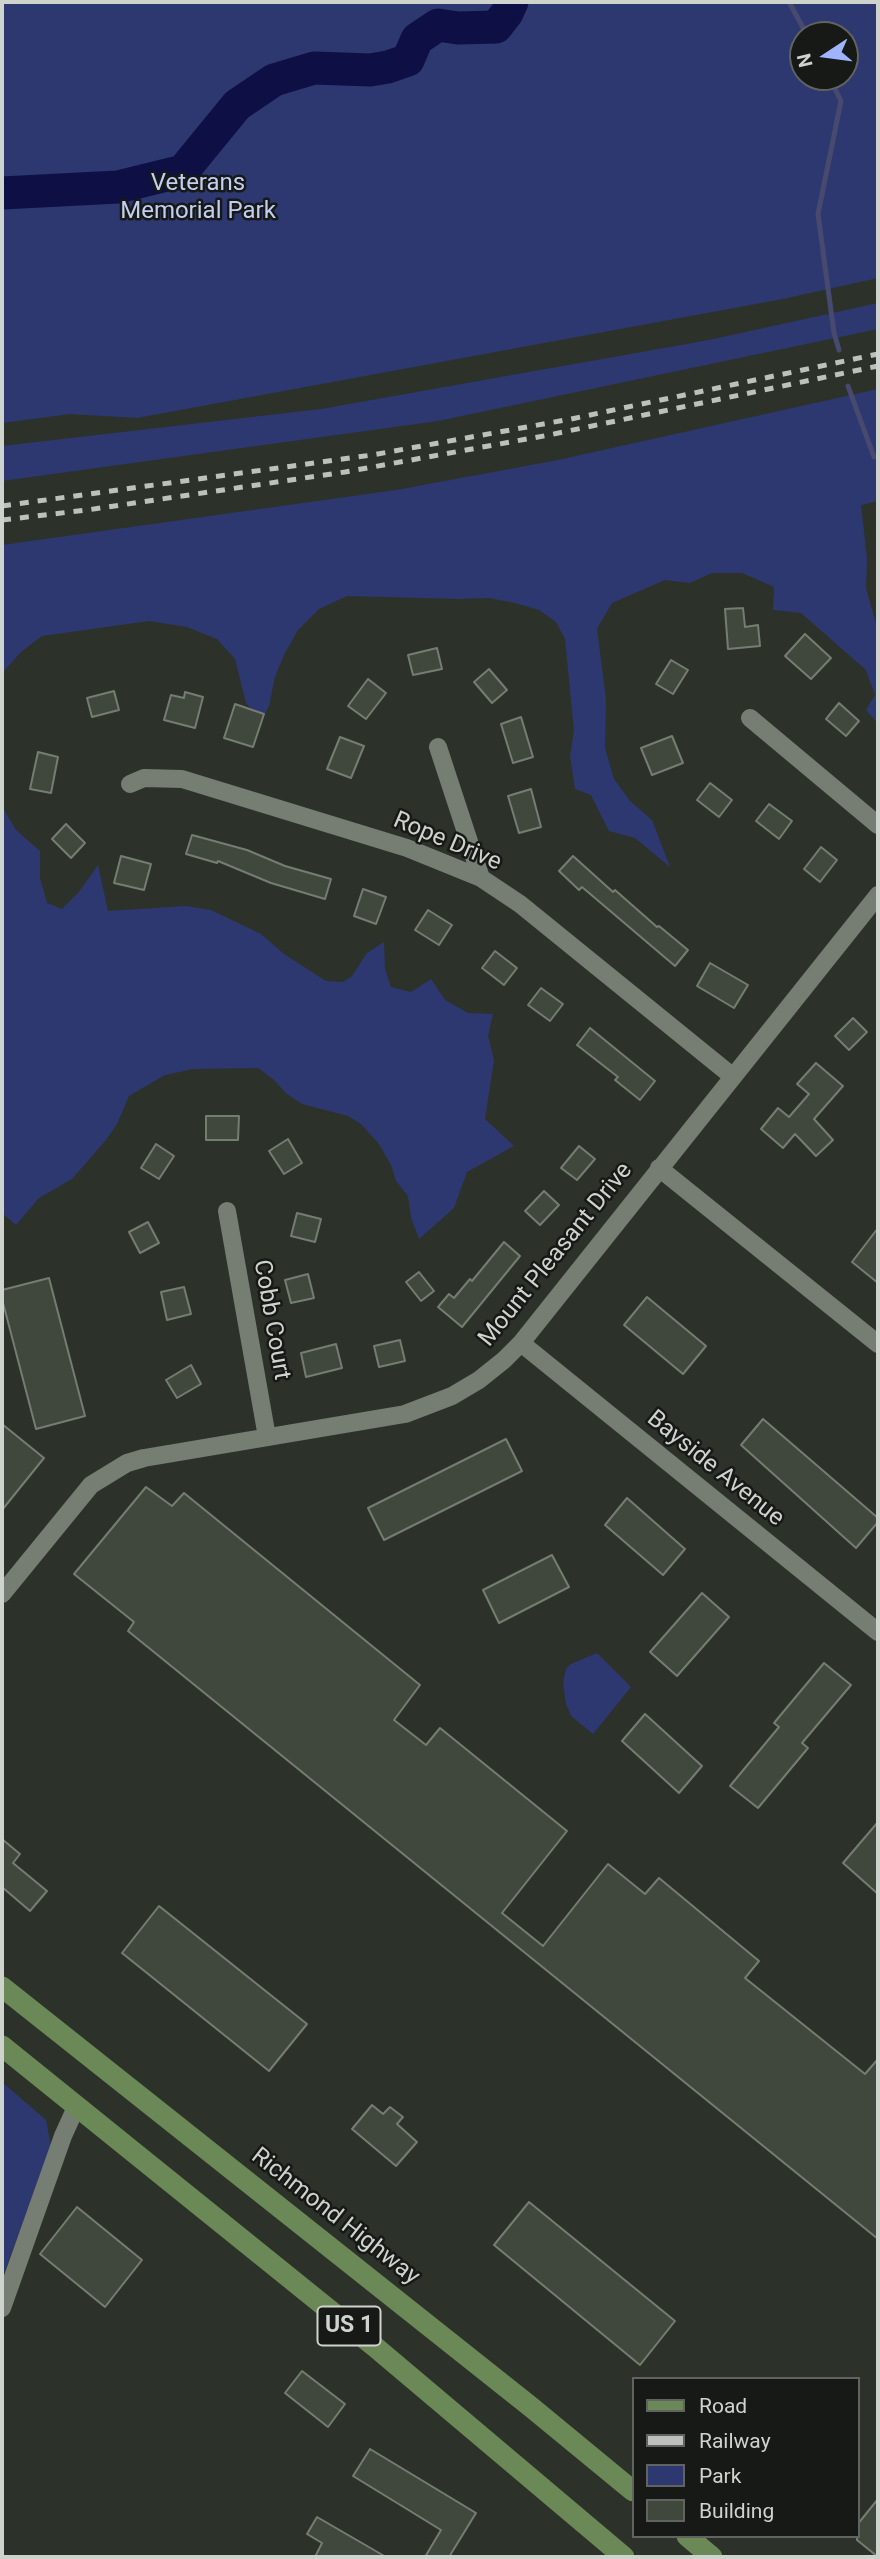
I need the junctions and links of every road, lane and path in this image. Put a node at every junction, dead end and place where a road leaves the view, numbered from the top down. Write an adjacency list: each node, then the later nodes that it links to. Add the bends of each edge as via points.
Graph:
1 (750, 718): 4 (street)
2 (438, 747): 5 (street)
3 (130, 784): 5 (street, Rope Drive, via 144,778 182,779 407,848)
4 (878, 825)
5 (481, 878): 7 (street, Rope Drive, via 520,904)
6 (878, 895): 7 (street, Mount Pleasant Drive)
7 (732, 1076): 8 (street, Mount Pleasant Drive)
8 (659, 1168): 10 (street, Mount Pleasant Drive); 11 (street)
9 (228, 1211): 12 (street, Cobb Court)
10 (521, 1343): 12 (street, Mount Pleasant Drive, via 479,1380 423,1408); 14 (street, Bayside Avenue)
11 (878, 1344)
12 (267, 1437): 13 (street, Mount Pleasant Drive, via 144,1458 110,1471 75,1501)
13 (2, 1594)
14 (878, 1633)
15 (2, 1987): 19 (main road, Richmond Highway / US 1)
16 (2, 2046): 17 (main road, US 1)
17 (76, 2105): 18 (street); 21 (main road, US 1, via 374,2346)
18 (2, 2308)
19 (632, 2490)
20 (689, 2538): 22 (main road)
21 (624, 2557)
22 (712, 2557)

